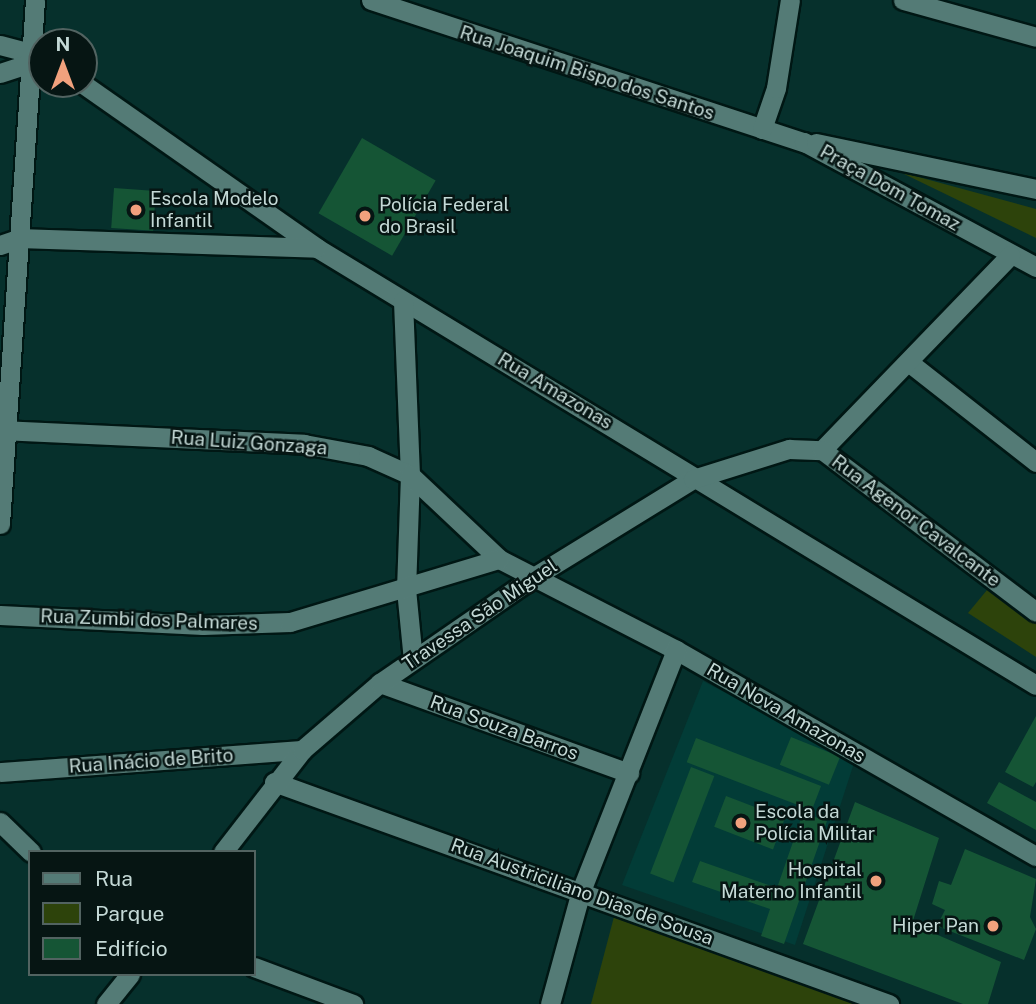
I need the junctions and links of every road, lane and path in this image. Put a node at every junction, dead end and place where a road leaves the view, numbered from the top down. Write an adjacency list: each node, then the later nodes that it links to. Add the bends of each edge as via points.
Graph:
1 (35, 0): 5 (street)
2 (371, 0): 13 (street, Rua Joaquim Bispo dos Santos)
3 (790, 0): 13 (street, via 776,88)
4 (903, 0): 6 (street)
5 (35, 28)
6 (1036, 37)
7 (0, 45): 8 (street)
8 (28, 54)
9 (28, 59): 10 (street)
10 (0, 73)
11 (98, 95): 18 (street, Rua Amazonas)
12 (32, 98): 16 (street)
13 (762, 129): 14 (street, Rua Joaquim Bispo dos Santos)
14 (804, 142): 15 (street, Praça Dom Tomaz, via 947,166); 19 (street, Praça Dom Tomaz)
15 (1036, 189)
16 (20, 238): 17 (street); 18 (street); 23 (street)
17 (0, 245)
18 (317, 248): 21 (street, Rua Amazonas)
19 (1010, 255): 20 (street, Praça Dom Tomaz); 22 (street)
20 (1036, 267)
21 (403, 301): 27 (street); 28 (street, Rua Amazonas)
22 (911, 364): 25 (street); 26 (street)
23 (4, 429): 27 (street, Rua Luiz Gonzaga, via 304,444 368,456); 29 (street)
24 (789, 449): 25 (street, Rua Agenor Cavalcante); 28 (street, Travessa São Miguel)
25 (822, 450): 33 (street, Rua Agenor Cavalcante)
26 (1036, 462)
27 (410, 475): 30 (street, Rua Luiz Gonzaga); 32 (street)
28 (693, 479): 31 (street, Travessa São Miguel); 38 (street, Rua Amazonas)
29 (0, 524)
30 (499, 559): 31 (street, Rua Luiz Gonzaga); 32 (street, Rua Zumbi dos Palmares)
31 (532, 578): 35 (street, Rua Nova Amazonas); 36 (street, Travessa São Miguel)
32 (406, 589): 34 (street, Rua Zumbi dos Palmares, via 290,622 248,626); 36 (street)
33 (1036, 612)
34 (0, 615)
35 (676, 650): 41 (street); 46 (street, Rua Nova Amazonas)
36 (413, 660): 37 (street, Travessa São Miguel)
37 (380, 683): 39 (street, Travessa São Miguel); 41 (street, Rua Souza Barros)
38 (1036, 685)
39 (302, 750): 40 (street, Rua Inácio de Brito); 42 (street, Travessa São Miguel)
40 (0, 772)
41 (629, 773): 47 (street)
42 (275, 782): 45 (street, Travessa São Miguel); 47 (street, Rua Austriciliano Dias de Sousa)
43 (0, 822): 44 (street)
44 (29, 850)
45 (224, 850)
46 (1036, 856)
47 (581, 891): 52 (street); 53 (street, Rua Austriciliano Dias de Sousa)
48 (256, 968): 51 (street)
49 (128, 976): 50 (street)
50 (106, 1004)
51 (353, 1004)
52 (550, 1004)
53 (889, 1004)

